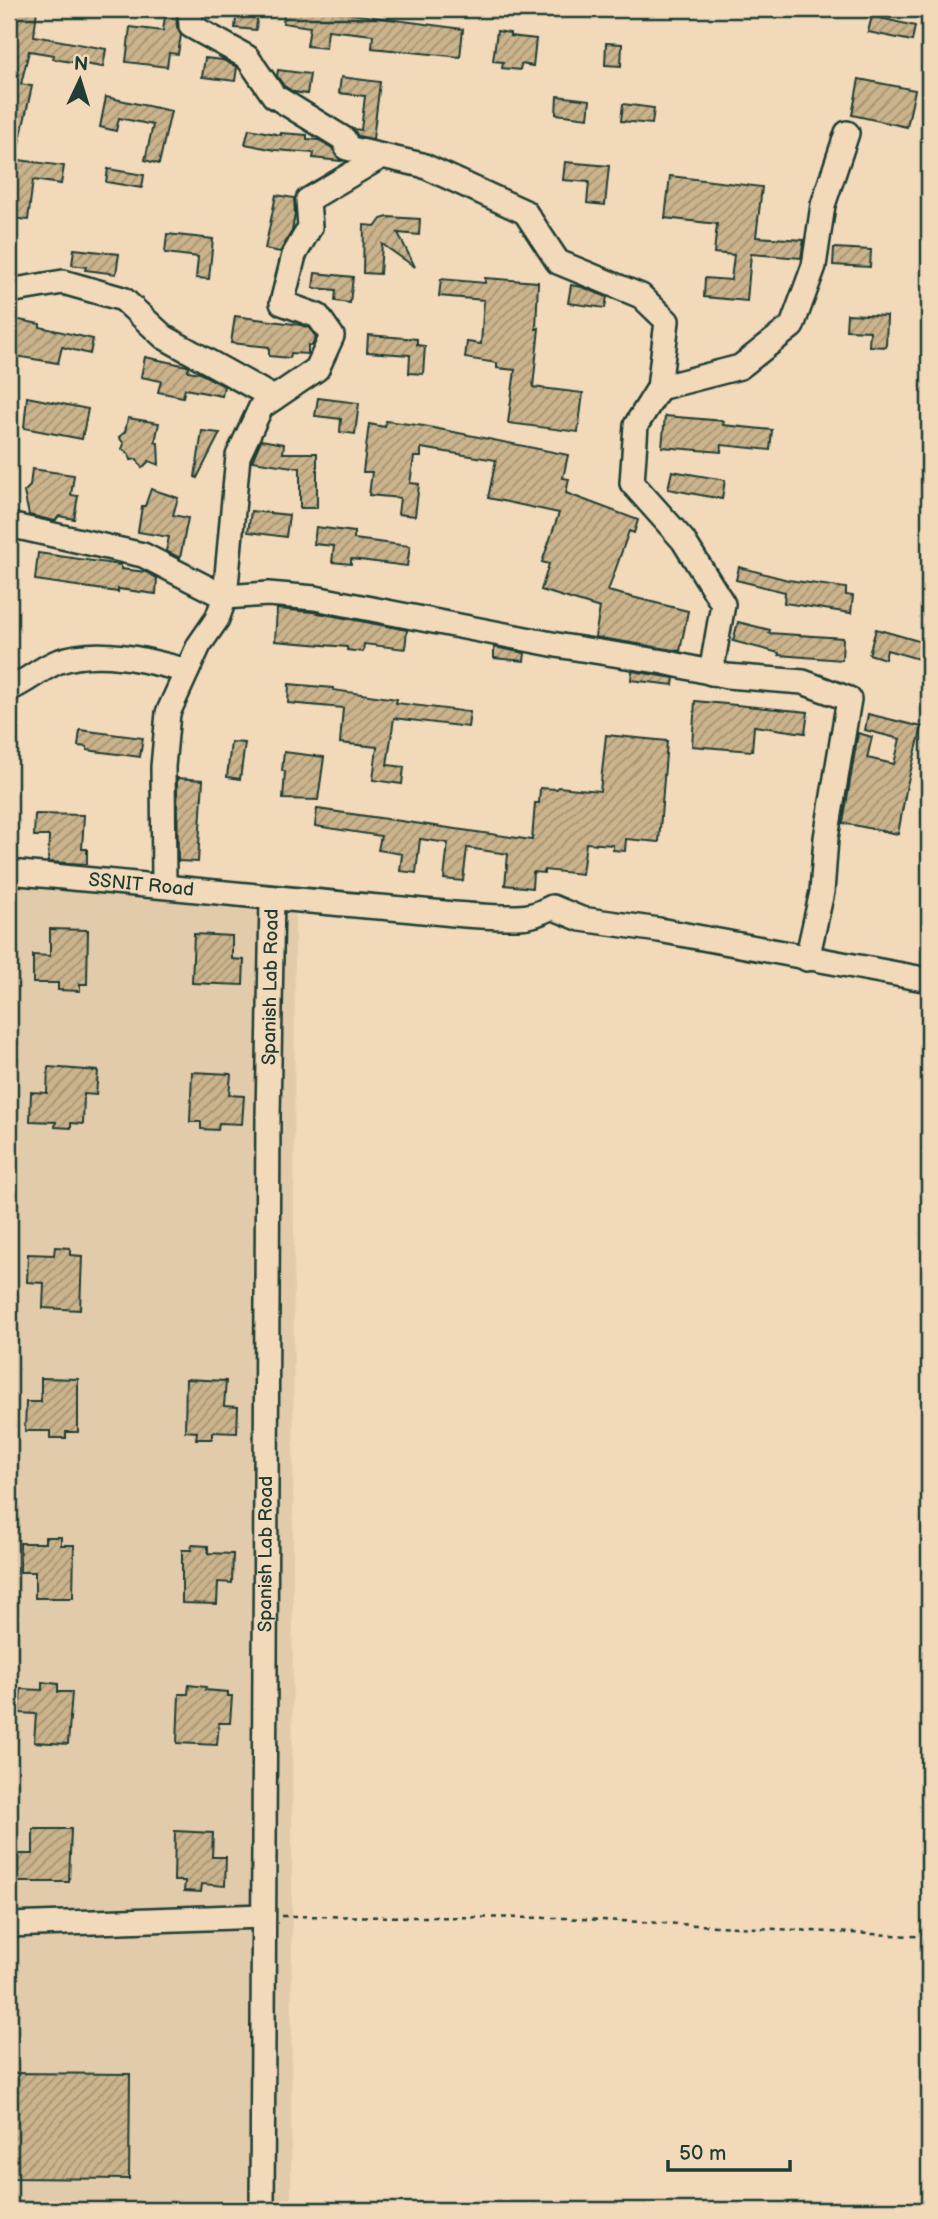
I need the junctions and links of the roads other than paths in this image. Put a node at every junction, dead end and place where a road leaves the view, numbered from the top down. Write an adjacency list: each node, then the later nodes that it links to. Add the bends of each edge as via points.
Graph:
1 (190, 9): 3 (street, via 191,26 247,57 274,96 344,139 347,148)
2 (847, 133): 5 (street, via 823,205 814,266 792,326 740,367)
3 (382, 156): 5 (street, via 422,165 525,212 558,262 641,296 667,321); 6 (street, via 308,200 310,227 294,255 282,303 318,316 332,336 317,369)
4 (9, 291): 6 (street, via 63,282 122,299 164,337)
5 (659, 388): 10 (street, via 636,425 632,483 683,540 723,604)
6 (274, 398): 8 (street, via 261,407 238,456)
7 (9, 525): 8 (street, via 143,555)
8 (225, 597): 9 (street); 10 (street, via 315,598)
9 (187, 671): 11 (street, via 83,656 57,663); 13 (street, via 168,712 163,767)
10 (711, 673): 15 (street, via 803,682 849,699 826,838 822,892)
11 (9, 689)
12 (9, 872): 13 (street, SSNIT Road)
13 (164, 886): 14 (street, SSNIT Road)
14 (272, 898): 15 (street, SSNIT Road, via 519,918 552,907 581,919); 17 (street, Spanish Lab Road)
15 (807, 959): 16 (street, SSNIT Road)
16 (929, 979)
17 (262, 1916): 18 (street); 19 (street, Spanish Lab Road)
18 (9, 1924)
19 (262, 2210)

